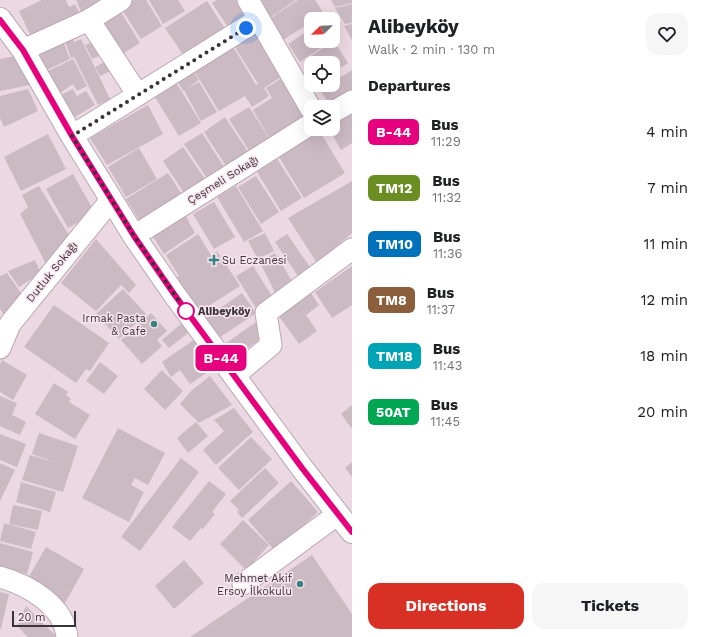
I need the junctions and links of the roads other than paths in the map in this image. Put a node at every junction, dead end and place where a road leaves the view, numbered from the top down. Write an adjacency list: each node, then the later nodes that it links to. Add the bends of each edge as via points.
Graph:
1 (121, 0): 5 (street)
2 (248, 0): 3 (street)
3 (259, 19): 7 (street); 8 (street)
4 (0, 20): 6 (main road)
5 (89, 20): 6 (street); 7 (street)
6 (23, 50): 12 (main road)
7 (138, 95): 12 (street)
8 (306, 100)
9 (352, 102): 10 (street)
10 (340, 108)
11 (304, 128): 14 (street, Çeşmeli Sokağı)
12 (72, 136): 13 (main road)
13 (111, 200): 14 (main road); 16 (street, Dutluk Sokağı, via 10,324)
14 (134, 236): 17 (main road)
15 (352, 249): 17 (street, via 266,313 271,345)
16 (0, 348)
17 (234, 376): 18 (main road)
18 (338, 514): 19 (main road); 21 (street)
19 (352, 532)
20 (0, 577): 22 (street, via 28,588 43,599 64,622)
21 (243, 584)
22 (67, 637)

